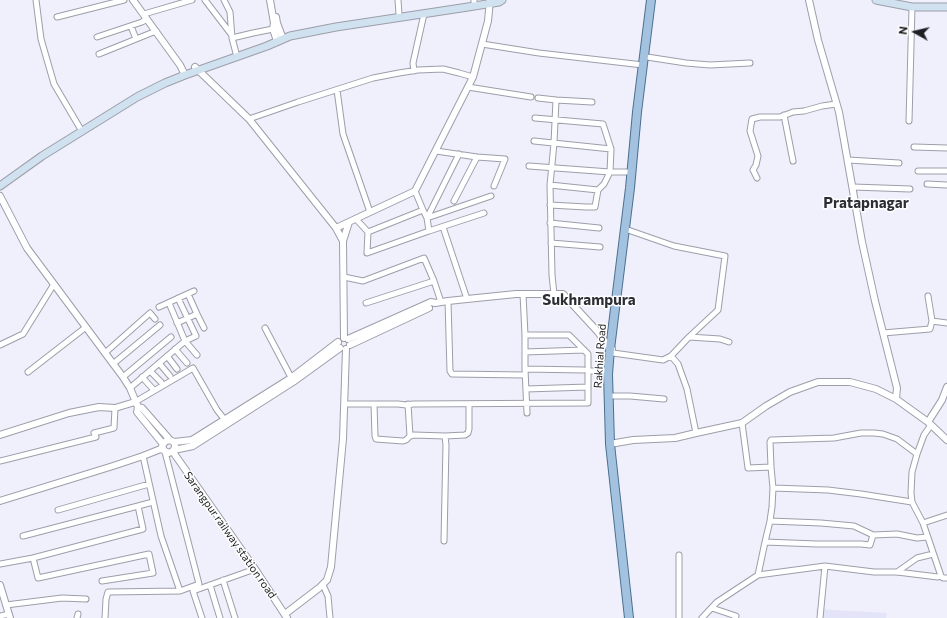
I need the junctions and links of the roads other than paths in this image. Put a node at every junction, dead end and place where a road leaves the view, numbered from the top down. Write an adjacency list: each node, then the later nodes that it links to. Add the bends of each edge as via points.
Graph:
1 (36, 0): 52 (street, via 42,39 54,84)
2 (124, 0): 21 (street)
3 (133, 0): 22 (street)
4 (192, 0): 22 (street)
5 (205, 0): 27 (street)
6 (224, 0): 27 (street, via 230,12)
7 (398, 0): 19 (street)
8 (502, 0): 16 (main road)
9 (651, 0): 35 (main road, Rakhial Road)
10 (654, 0): 33 (main road, Rakhial Road)
11 (809, 0): 46 (street)
12 (876, 0): 18 (main road)
13 (891, 0): 17 (main road, via 909,4)
14 (272, 1): 24 (street); 28 (street)
15 (474, 1): 16 (main road); 19 (main road)
16 (489, 1): 20 (main road); 30 (street, via 488,21)
17 (947, 6): 18 (main road)
18 (912, 7): 51 (street)
19 (399, 14): 28 (main road, via 289,32)
20 (424, 14): 28 (main road); 37 (street, via 413,63)
21 (57, 17)
22 (145, 17): 23 (street, via 142,22); 25 (street)
23 (130, 26): 26 (street); 29 (street)
24 (273, 29): 27 (street); 28 (street)
25 (156, 31): 29 (street); 38 (street)
26 (97, 37)
27 (232, 37): 31 (street)
28 (279, 38): 31 (main road); 36 (main road, via 267,46)
29 (136, 39): 32 (street)
30 (482, 44): 35 (street); 39 (street)
31 (236, 53): 36 (main road)
32 (99, 54)
33 (647, 57): 34 (street, via 710,65); 94 (main road, Rakhial Road)
34 (750, 63)
35 (643, 66): 68 (main road, Rakhial Road)
36 (196, 69): 38 (main road); 49 (street)
37 (414, 71): 39 (street, via 443,69); 41 (street, via 373,78)
38 (184, 74): 52 (main road, via 164,80 135,94); 75 (main road, via 137,97 42,156)
39 (472, 77): 40 (street)
40 (468, 87): 42 (street); 58 (street)
41 (337, 90): 49 (street); 86 (street, via 343,134)
42 (531, 97)
43 (538, 98): 44 (street)
44 (556, 100): 45 (street); 50 (street)
45 (592, 102)
46 (836, 104): 47 (street); 61 (street)
47 (784, 115): 62 (street); 70 (street, via 752,119 750,131 758,156 753,170)
48 (535, 118): 50 (street)
49 (249, 119): 92 (street)
50 (555, 120): 54 (street); 57 (street, via 603,124)
51 (909, 121)
52 (80, 128): 71 (main road, via 8,174)
53 (534, 141): 54 (street)
54 (554, 143): 57 (street); 65 (street)
55 (914, 147): 56 (street)
56 (947, 148)
57 (611, 149): 67 (street)
58 (436, 151): 59 (street); 80 (street)
59 (459, 154): 60 (street); 88 (street)
60 (477, 157): 76 (street, via 505,159); 83 (street)
61 (848, 160): 63 (street); 77 (street)
62 (792, 161)
63 (899, 163)
64 (529, 166): 65 (street)
65 (552, 168): 67 (street); 73 (street)
66 (947, 171): 69 (street)
67 (610, 172): 68 (street); 79 (street)
68 (631, 172): 136 (main road, Rakhial Road)
69 (918, 172)
70 (757, 178)
71 (0, 182)
72 (927, 184): 74 (street)
73 (550, 185): 79 (street); 84 (street)
74 (947, 185)
75 (0, 186)
76 (494, 186)
77 (853, 187): 78 (street); 125 (street, via 862,242)
78 (910, 189)
79 (598, 190): 84 (street, via 594,207)
80 (415, 191): 85 (street); 86 (street)
81 (0, 196): 102 (street, via 27,248)
82 (491, 196): 88 (street)
83 (454, 201)
84 (550, 205): 90 (street)
85 (423, 210): 88 (street); 96 (street)
86 (370, 212): 89 (street)
87 (484, 213): 91 (street)
88 (427, 218): 95 (street)
89 (352, 220): 92 (street); 96 (street); 97 (street)
90 (550, 224): 93 (street); 98 (street)
91 (443, 227): 95 (street); 109 (street)
92 (336, 228): 97 (street)
93 (599, 228)
94 (628, 230): 128 (street, via 674,246 725,256 718,310); 136 (main road, Rakhial Road)
95 (430, 231): 96 (street, via 367,253)
96 (368, 232)
97 (343, 241): 100 (street)
98 (551, 243): 99 (street); 106 (street)
99 (600, 246)
100 (344, 277): 101 (street, via 363,281 424,258); 131 (street)
101 (434, 281): 112 (street); 113 (street)
102 (54, 284): 122 (street); 132 (street, via 23,334)
103 (194, 291): 104 (street)
104 (188, 294): 108 (street); 115 (street)
105 (523, 294): 106 (street); 109 (street); 126 (street)
106 (554, 294): 136 (street, via 563,294)
107 (928, 296): 118 (street)
108 (178, 298): 111 (street); 116 (street)
109 (467, 299): 110 (street)
110 (448, 301): 113 (street); 152 (street, via 452,374)
111 (168, 303): 114 (street); 119 (street)
112 (366, 303)
113 (438, 303): 131 (street, via 431,302)
114 (159, 307)
115 (197, 314): 116 (street); 123 (street)
116 (187, 318): 119 (street); 129 (street, via 196,336)
117 (155, 319): 138 (street, via 150,313)
118 (932, 321): 120 (street); 125 (street, via 930,329)
119 (176, 323): 129 (street)
120 (947, 323)
121 (160, 325): 144 (street)
122 (86, 327): 138 (street); 151 (street)
123 (204, 328)
124 (265, 328): 156 (street)
125 (883, 333): 165 (street, via 897,388)
126 (525, 335): 135 (street, via 569,334); 137 (street)
127 (172, 337): 154 (street)
128 (689, 337): 130 (street); 141 (street)
129 (184, 341): 134 (street); 139 (street)
130 (729, 342)
131 (347, 343): 133 (street, via 343,349); 133 (street, via 340,339); 166 (street)
132 (0, 345)
133 (339, 345): 156 (street)
134 (175, 349): 140 (street); 143 (street)
135 (584, 350): 137 (street); 158 (street, via 588,354)
136 (612, 350): 141 (street, via 663,360); 150 (main road, Rakhial Road); 163 (main road, Rakhial Road)
137 (525, 352): 146 (street)
138 (105, 353): 144 (street)
139 (198, 355)
140 (167, 356): 142 (street); 145 (street)
141 (671, 356): 177 (street, via 678,364 687,389)
142 (159, 363): 148 (street); 153 (street)
143 (187, 363)
144 (113, 364): 154 (street)
145 (177, 369)
146 (525, 369): 147 (street); 152 (street)
147 (584, 370)
148 (150, 371): 155 (street); 157 (street)
149 (591, 371): 150 (street)
150 (608, 371): 183 (main road, Rakhial Road)
151 (28, 372)
152 (525, 375): 162 (street)
153 (170, 376)
154 (123, 377): 160 (street)
155 (142, 377): 160 (street); 161 (street)
156 (292, 380): 174 (street); 185 (street, via 193,446)
157 (161, 382)
158 (588, 387): 162 (street); 170 (street, via 588,403)
159 (947, 387): 176 (street)
160 (130, 388): 171 (street)
161 (153, 389)
162 (526, 389): 170 (street)
163 (612, 396): 164 (street); 183 (main road, Rakhial Road)
164 (664, 399)
165 (896, 399): 175 (street, via 876,389 850,382 818,382 790,392); 176 (street)
166 (345, 404): 167 (street); 217 (street, via 331,567)
167 (374, 404): 168 (street); 179 (street, via 376,439 403,441)
168 (408, 404): 169 (street); 179 (street)
169 (469, 404): 170 (street); 180 (street, via 468,433)
170 (526, 404): 173 (street)
171 (136, 405): 172 (street); 174 (street, via 193,368); 182 (street, via 142,408); 184 (street, via 137,412)
172 (114, 408): 178 (street, via 99,407 70,413); 188 (street, via 114,428 94,433 96,437)
173 (527, 414)
174 (225, 420): 182 (street, via 192,440)
175 (742, 423): 177 (street); 189 (street, via 748,468)
176 (929, 423): 181 (street); 186 (street)
177 (696, 433): 183 (street, via 676,438 633,440)
178 (0, 435)
179 (410, 436): 180 (street)
180 (445, 436): 203 (street)
181 (947, 440)
182 (172, 441): 184 (street, via 166,441); 185 (street, via 175,446)
183 (612, 444): 233 (main road, Rakhial Road); 234 (main road, Rakhial Road)
184 (163, 448): 185 (street, via 169,453); 187 (street); 220 (street)
185 (173, 451): 210 (street, Sarangpur railway station road)
186 (917, 454): 189 (street, via 897,439 874,433 834,438 771,440); 194 (street, via 912,478)
187 (143, 456): 190 (street); 192 (street)
188 (0, 461)
189 (771, 466): 191 (street)
190 (149, 484): 193 (street); 196 (street)
191 (773, 488): 194 (street, via 828,490); 198 (street)
192 (0, 501)
193 (153, 502): 195 (street); 221 (street, via 161,536)
194 (912, 502): 199 (street)
195 (138, 506): 201 (street); 207 (street, via 143,529)
196 (58, 510)
197 (947, 515): 199 (street)
198 (770, 521): 200 (street, via 854,526); 204 (street)
199 (923, 523): 202 (street)
200 (873, 535): 202 (street); 204 (street, via 870,545)
201 (23, 536)
202 (927, 537): 206 (street)
203 (444, 541)
204 (765, 542): 212 (street)
205 (679, 554): 235 (street)
206 (933, 554): 211 (street, via 917,558); 213 (street)
207 (33, 558): 208 (street); 216 (street, via 38,578 149,554 154,573)
208 (0, 564)
209 (825, 566): 211 (street); 212 (street); 238 (street)
210 (255, 569): 215 (street); 227 (street, Sarangpur railway station road)
211 (897, 572): 213 (street)
212 (758, 575): 224 (street)
213 (941, 576): 214 (street)
214 (947, 578)
215 (223, 580): 219 (street); 231 (street)
216 (102, 581)
217 (323, 584): 227 (street); 232 (street, via 328,596)
218 (0, 585): 223 (street)
219 (210, 585): 220 (street); 230 (street)
220 (200, 586): 221 (street); 229 (street, via 193,591)
221 (180, 591): 228 (street, via 108,592)
222 (86, 599): 223 (street, via 62,598)
223 (6, 605): 226 (street)
224 (712, 608): 236 (street); 237 (street, via 736,616)
225 (0, 616): 226 (street)
226 (10, 616)
227 (286, 616)
228 (105, 618)
229 (202, 618)
230 (220, 618)
231 (235, 618)
232 (330, 618)
233 (629, 618)
234 (632, 618)
235 (679, 618)
236 (702, 618)
237 (735, 618)
238 (820, 618)

